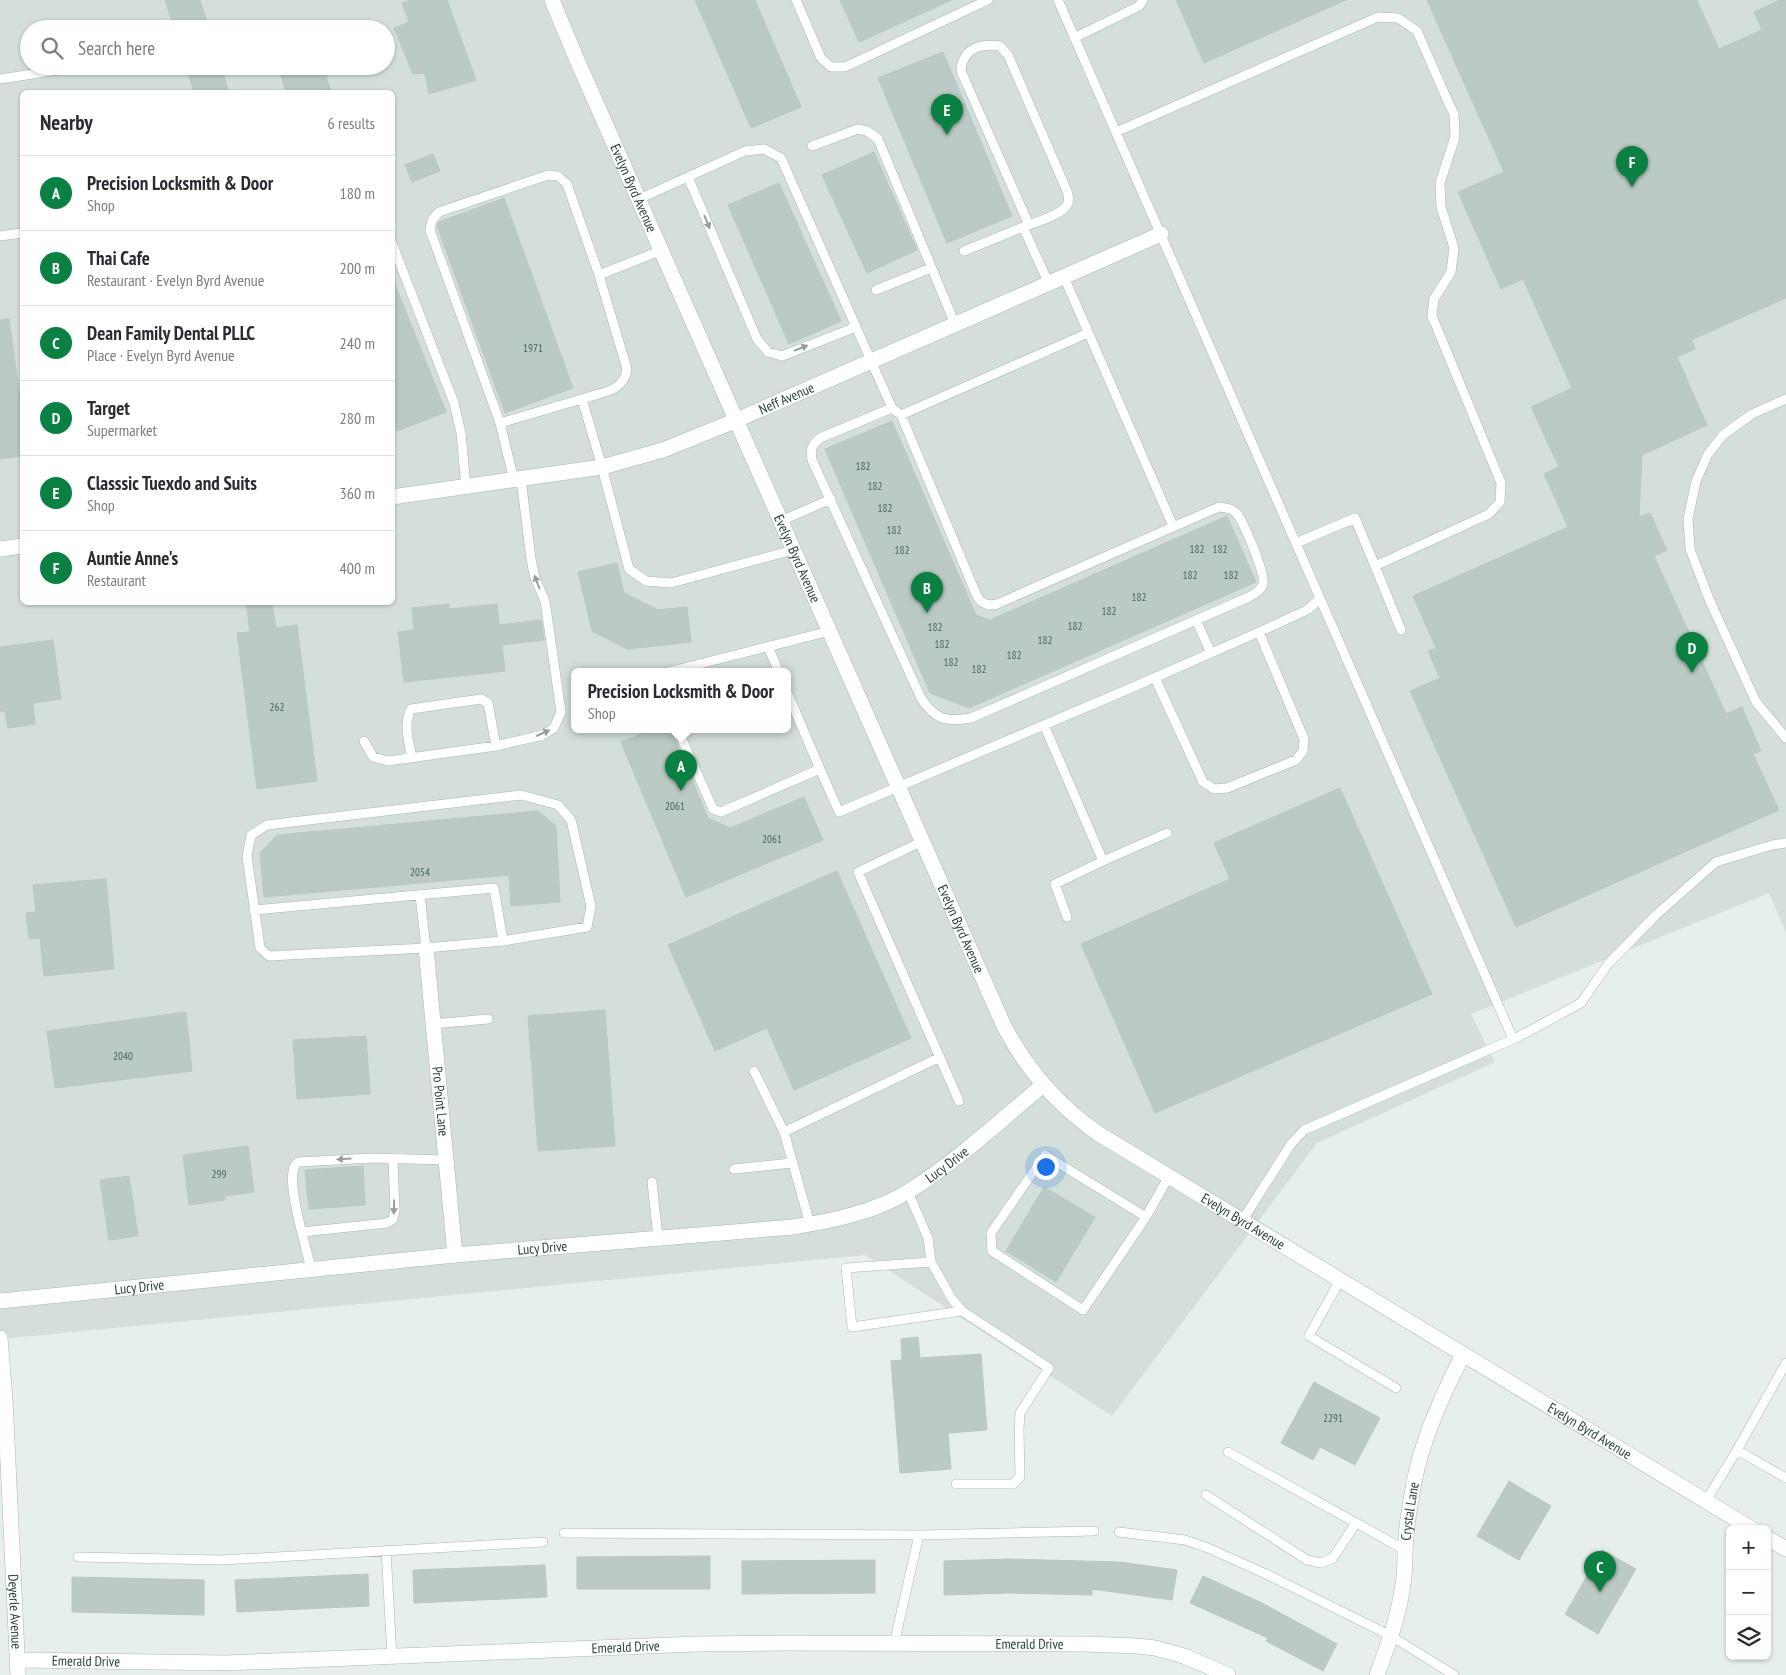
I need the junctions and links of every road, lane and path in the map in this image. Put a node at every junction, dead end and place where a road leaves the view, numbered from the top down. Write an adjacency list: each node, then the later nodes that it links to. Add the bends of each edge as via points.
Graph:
1 (552, 0): 12 (street, Evelyn Byrd Avenue)
2 (796, 0): 3 (lane, via 821,58 831,67 845,67)
3 (988, 0)
4 (1058, 0): 6 (lane)
5 (1143, 0): 6 (lane, via 1140,6)
6 (1074, 38): 9 (lane)
7 (26, 75): 8 (lane)
8 (0, 79)
9 (1116, 132): 15 (lane); 46 (lane, via 1378,17 1398,18 1417,31 1454,114 1455,137 1440,183 1441,207 1454,248 1451,272 1434,300 1432,316 1501,483 1500,502 1488,514)
10 (812, 146): 20 (lane, via 858,129 868,131 878,139)
11 (688, 177): 12 (lane); 26 (lane, via 744,151 764,149 781,158); 26 (lane, one-way to 26, via 757,339 768,352 782,356)
12 (639, 199): 18 (street, Evelyn Byrd Avenue)
13 (1026, 226): 13 (lane, via 1063,211 1068,204 1068,191 1008,55 1000,46 988,44 967,52 960,71); 19 (lane); 23 (lane)
14 (20, 233): 16 (lane)
15 (1161, 234): 22 (street, Neff Avenue); 42 (lane)
16 (0, 236)
17 (395, 250): 37 (lane, via 454,404 461,433)
18 (662, 250): 21 (lane); 33 (street, Evelyn Byrd Avenue)
19 (964, 251)
20 (932, 268): 24 (lane); 25 (lane)
21 (600, 275): 29 (lane, via 627,369 626,378 620,386); 34 (lane, via 567,184 558,176 548,175 439,212 432,220 430,230)
22 (1064, 277): 23 (street, Neff Avenue); 27 (lane)
23 (1049, 284): 25 (street, Neff Avenue)
24 (876, 290)
25 (955, 324): 28 (street, Neff Avenue)
26 (856, 327): 28 (lane)
27 (1088, 333): 32 (lane); 41 (lane)
28 (871, 361): 31 (lane); 33 (street, Neff Avenue)
29 (582, 399): 34 (lane); 35 (lane)
30 (1786, 399): 60 (lane, via 1752,414 1723,435 1708,454 1696,481 1688,519 1690,549 1713,607 1756,702)
31 (892, 408): 32 (lane); 39 (lane, via 820,438 813,444 810,451 812,460)
32 (901, 415): 41 (lane, via 977,596 984,604 997,604)
33 (737, 420): 35 (street, Neff Avenue, via 663,450); 40 (street, Evelyn Byrd Avenue)
34 (500, 423): 36 (lane)
35 (602, 467): 36 (street, Neff Avenue); 45 (lane, via 629,569 646,580 671,583)
36 (518, 480): 37 (street, Neff Avenue); 62 (lane, one-way to 36, via 543,735 554,728 561,712 545,601 531,558)
37 (466, 487): 38 (street, Neff Avenue)
38 (395, 497)
39 (831, 499): 40 (lane); 48 (lane, via 921,698 929,711 941,718 971,718)
40 (781, 520): 45 (street, Evelyn Byrd Avenue)
41 (1173, 526): 48 (lane, via 1219,507 1228,508 1242,522 1264,575 1258,592)
42 (1296, 542): 46 (lane, via 1354,518); 47 (lane)
43 (20, 546): 44 (street)
44 (0, 549)
45 (794, 550): 50 (street, Evelyn Byrd Avenue)
46 (1375, 566): 49 (lane)
47 (1320, 599): 51 (lane, via 1307,610); 77 (lane)
48 (1196, 620): 53 (lane)
49 (1401, 630)
50 (830, 631): 52 (lane); 65 (street, Evelyn Byrd Avenue)
51 (1259, 632): 53 (lane); 56 (lane, via 1304,739 1303,751 1296,760 1227,788 1214,789 1204,782)
52 (768, 647): 54 (lane); 55 (lane)
53 (1211, 653): 56 (lane)
54 (684, 668)
55 (777, 668)
56 (1155, 678): 58 (lane)
57 (791, 701): 64 (lane)
58 (1044, 725): 65 (lane); 69 (lane)
59 (679, 733): 64 (lane, via 713,809 721,812)
60 (1786, 738)
61 (364, 741): 63 (lane, via 373,757 388,761)
62 (496, 746): 63 (lane); 63 (lane, via 488,703 480,700 411,709 406,727)
63 (412, 758)
64 (820, 769): 65 (lane, via 839,812)
65 (899, 787): 67 (street, Evelyn Byrd Avenue)
66 (1167, 832): 69 (lane)
67 (923, 841): 78 (lane, via 858,872); 80 (street, Evelyn Byrd Avenue, via 1004,1026)
68 (1786, 843): 77 (lane, via 1716,862 1656,915 1608,964 1581,1004)
69 (1103, 861): 72 (lane, via 1055,884)
70 (420, 895): 71 (lane); 73 (lane, via 494,888); 74 (lane)
71 (254, 910): 73 (lane, via 247,856 251,835 267,825 522,795 558,805 571,820 592,906 587,927); 74 (lane, via 260,948 269,956)
72 (1067, 917)
73 (503, 941): 74 (lane)
74 (426, 948): 76 (street, Pro Point Lane)
75 (488, 1019): 76 (lane)
76 (433, 1024): 84 (street, Pro Point Lane)
77 (1513, 1038): 91 (lane, via 1304,1130 1290,1144)
78 (940, 1057): 81 (lane); 82 (lane)
79 (754, 1071): 82 (lane)
80 (1043, 1085): 87 (street, Evelyn Byrd Avenue, via 1088,1127); 89 (street, Lucy Drive, via 959,1155)
81 (959, 1101)
82 (784, 1132): 85 (lane)
83 (393, 1158): 84 (lane); 93 (lane, one-way to 93, via 393,1219 387,1223); 93 (lane, one-way to 93, via 298,1162 292,1174)
84 (446, 1160): 95 (street, Pro Point Lane)
85 (792, 1163): 86 (lane); 92 (lane)
86 (734, 1169)
87 (1169, 1176): 90 (lane); 91 (street, Evelyn Byrd Avenue)
88 (652, 1182): 94 (lane)
89 (908, 1192): 92 (street, Lucy Drive, via 862,1211); 96 (lane, via 928,1238)
90 (1146, 1216): 90 (lane, via 1083,1310 992,1251 991,1234 1045,1155)
91 (1242, 1221): 98 (street, Evelyn Byrd Avenue)
92 (810, 1224): 94 (street, Lucy Drive)
93 (302, 1232): 97 (lane)
94 (658, 1238): 95 (street, Lucy Drive)
95 (455, 1255): 97 (street, Lucy Drive)
96 (931, 1262): 100 (lane); 100 (lane, via 846,1268 852,1327)
97 (311, 1270): 99 (street, Lucy Drive)
98 (1340, 1280): 102 (street, Evelyn Byrd Avenue); 104 (lane, via 1309,1336)
99 (0, 1301)
100 (962, 1311): 109 (lane, via 1049,1368 1020,1413 1020,1478 1013,1484)
101 (0, 1338): 105 (street, Deyerle Avenue)
102 (1463, 1355): 111 (street, Evelyn Byrd Avenue); 121 (street, Crystal Lane, via 1443,1394 1425,1441 1414,1482)
103 (1786, 1363): 106 (lane)
104 (1396, 1388)
105 (2, 1400): 127 (street, Deyerle Avenue)
106 (1737, 1450): 108 (lane); 111 (lane)
107 (1228, 1452): 112 (lane)
108 (1786, 1478)
109 (956, 1484)
110 (1206, 1495): 112 (lane, via 1307,1560 1321,1563 1333,1558)
111 (1706, 1501): 113 (street, Evelyn Byrd Avenue)
112 (1356, 1523): 121 (lane)
113 (1745, 1525)
114 (1094, 1531): 117 (lane)
115 (1119, 1532): 124 (lane, via 1197,1543)
116 (564, 1533): 117 (lane)
117 (919, 1535): 125 (lane)
118 (1771, 1541): 122 (street)
119 (543, 1542): 120 (lane)
120 (386, 1550): 123 (lane, via 221,1560); 126 (lane)
121 (1405, 1550): 124 (street, Crystal Lane, via 1404,1584)
122 (1786, 1550)
123 (78, 1557)
124 (1391, 1636): 129 (street, Crystal Lane); 130 (lane)
125 (894, 1644): 126 (street, Emerald Drive, via 697,1644); 128 (street, Emerald Drive, via 1137,1646 1184,1656)
126 (392, 1657): 127 (street, Emerald Drive)
127 (18, 1667)
128 (1228, 1675)
129 (1377, 1675)
130 (1454, 1675)

